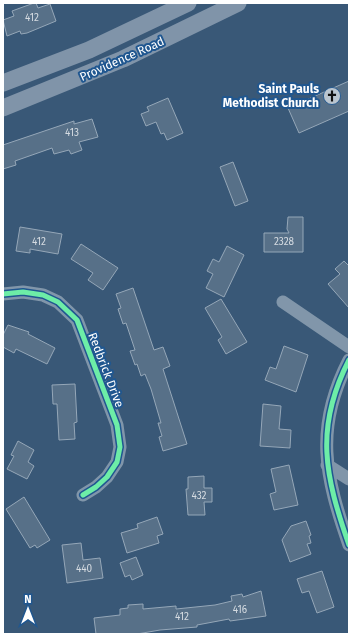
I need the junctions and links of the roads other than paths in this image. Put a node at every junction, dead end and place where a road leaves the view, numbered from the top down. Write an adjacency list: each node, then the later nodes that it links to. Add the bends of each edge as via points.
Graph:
1 (188, 3): 3 (main road, Providence Road, via 89,50)
2 (238, 3): 4 (main road, Providence Road, via 123,59)
3 (3, 83)
4 (3, 108)
5 (3, 294): 11 (street, Redbrick Drive, via 43,294 58,302 77,320 117,425 120,447 117,462 107,477)
6 (283, 302): 7 (street)
7 (349, 347)
8 (349, 360): 9 (street, via 332,399 327,426)
9 (327, 465): 10 (street); 12 (street, via 330,484)
10 (349, 478)
11 (83, 495)
12 (349, 545)

